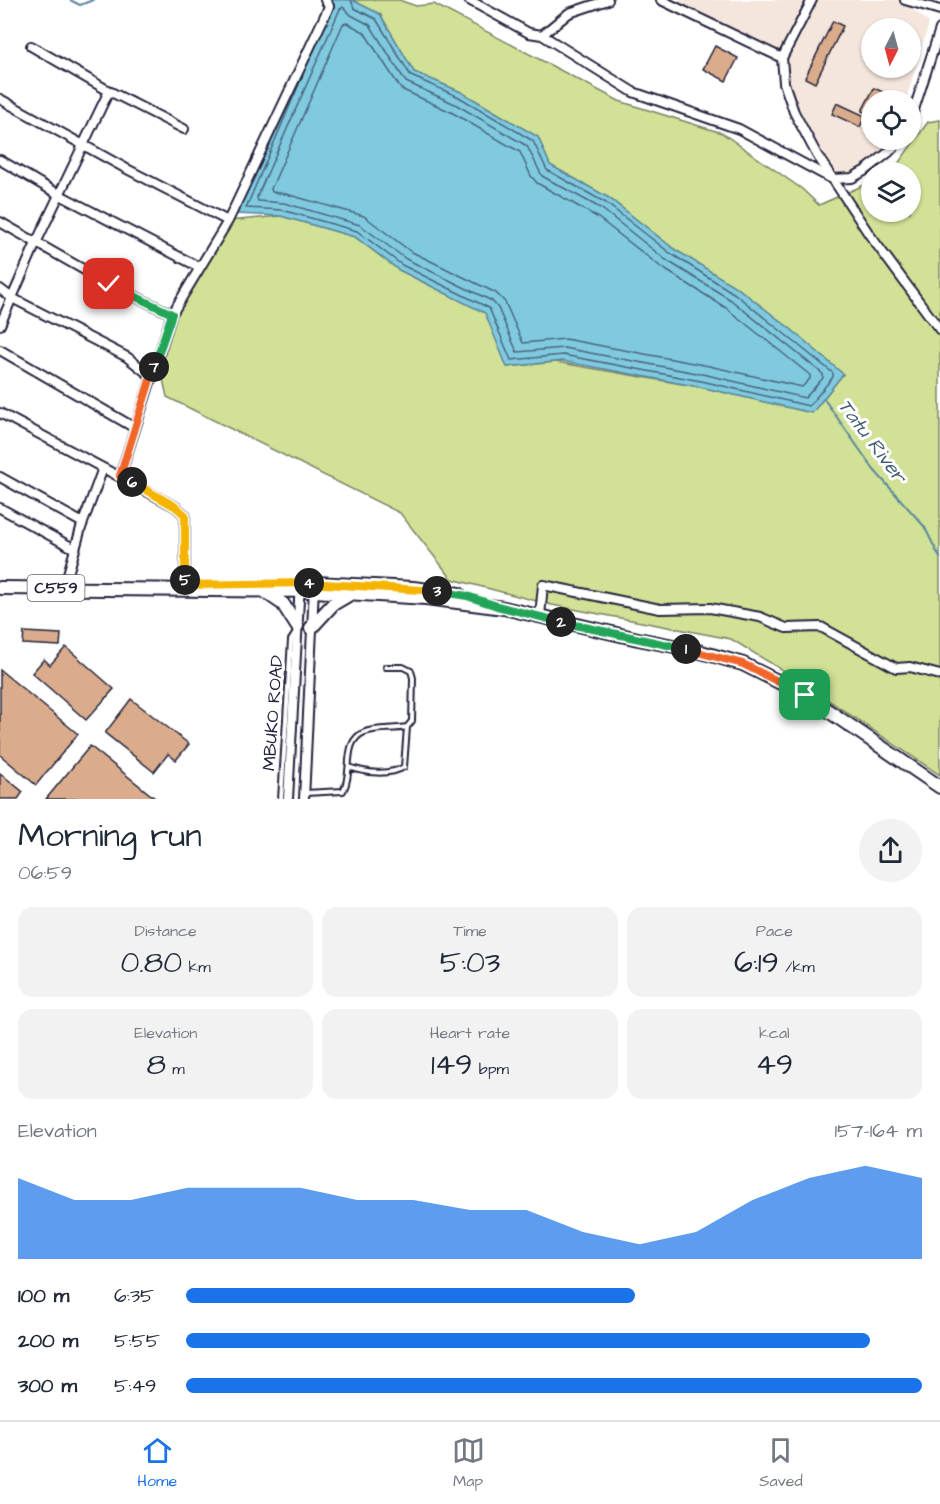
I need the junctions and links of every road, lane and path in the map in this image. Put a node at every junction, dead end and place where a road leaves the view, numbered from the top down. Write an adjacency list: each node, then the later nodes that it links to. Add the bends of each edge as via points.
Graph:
1 (325, 0): 21 (street, via 327,11)
2 (469, 0): 9 (street, via 529,33)
3 (608, 0): 9 (street, via 569,13)
4 (662, 0): 11 (street)
5 (812, 0): 11 (street)
6 (905, 0): 7 (street)
7 (940, 10)
8 (940, 29): 12 (street)
9 (542, 35): 19 (street, via 633,92 739,129)
10 (31, 46): 13 (street)
11 (782, 58): 19 (street, via 784,83 794,112)
12 (920, 90)
13 (109, 91): 15 (street); 16 (street)
14 (0, 99): 16 (street)
15 (184, 129)
16 (83, 144): 20 (street); 21 (street)
17 (891, 150): 19 (street, via 852,178)
18 (0, 160): 20 (street)
19 (832, 179): 29 (street)
20 (60, 195): 23 (street); 24 (street)
21 (228, 221): 24 (street)
22 (0, 222): 23 (street)
23 (36, 243): 26 (street); 27 (street, via 132,297)
24 (199, 267): 27 (street)
25 (0, 289): 26 (street)
26 (12, 298): 28 (street); 31 (street, via 127,357)
27 (172, 314): 31 (street)
28 (0, 326)
29 (940, 330)
30 (0, 350): 33 (street)
31 (151, 376): 33 (street)
32 (0, 413): 34 (street)
33 (135, 428): 35 (street)
34 (104, 468): 35 (street); 38 (street)
35 (120, 476): 41 (street, via 185,515)
36 (0, 477): 38 (street)
37 (0, 508): 39 (street)
38 (83, 523): 39 (street)
39 (75, 549): 44 (street)
40 (300, 586): 41 (main road, C559); 42 (main road, C559); 45 (main road, C559); 49 (street)
41 (185, 587): 44 (main road, C559); 45 (main road, C559)
42 (314, 587): 46 (main road, C559); 47 (main road, C559, via 424,589); 50 (street)
43 (0, 588): 44 (main road, C559)
44 (64, 588)
45 (263, 590): 49 (main road, via 283,604)
46 (351, 593): 47 (main road, C559); 50 (main road, via 333,604)
47 (497, 606): 48 (main road, C559)
48 (540, 616): 54 (street, via 543,585 660,609 728,610 786,628 821,627 896,668 910,666); 57 (main road, C559, via 694,650 762,672 843,719)
49 (297, 628): 51 (street); 59 (lane, MBUKO ROAD, via 291,640)
50 (311, 628): 52 (street)
51 (297, 641): 52 (street); 60 (street)
52 (311, 642): 58 (street)
53 (386, 667): 55 (lane, via 411,671 412,721)
54 (940, 675)
55 (407, 727): 56 (lane, via 366,731 356,737 351,742); 56 (lane, via 404,767 388,772)
56 (349, 767): 58 (lane, via 343,790)
57 (940, 787)
58 (304, 796)
59 (281, 799)
60 (288, 799)

